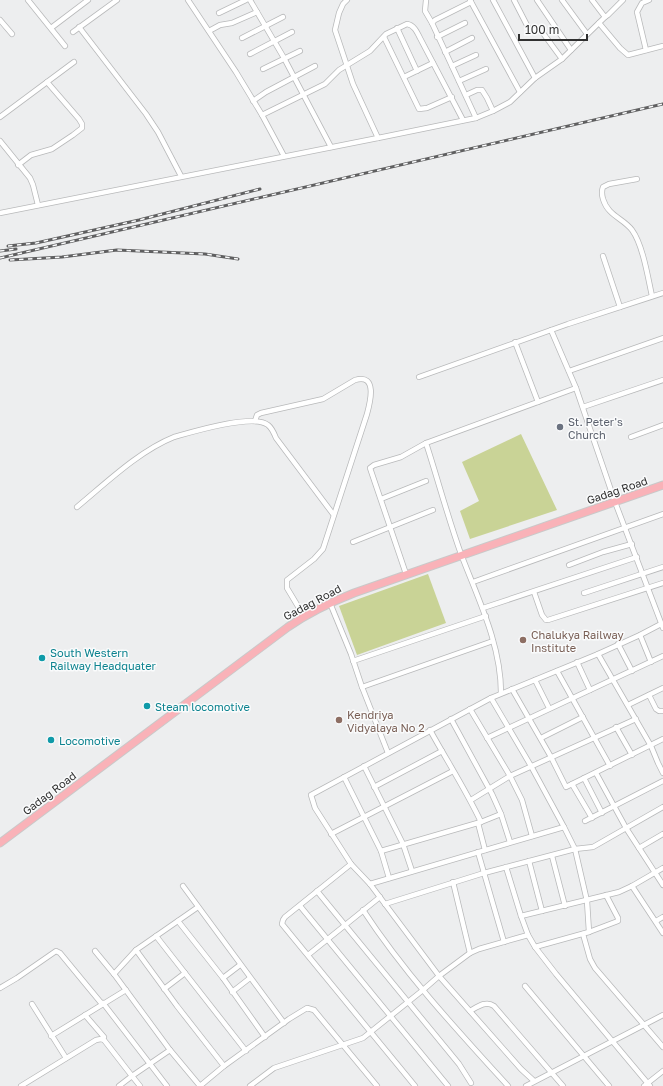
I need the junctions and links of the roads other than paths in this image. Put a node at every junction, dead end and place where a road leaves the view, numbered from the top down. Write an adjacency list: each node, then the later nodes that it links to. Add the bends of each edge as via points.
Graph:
1 (28, 0): 27 (street)
2 (88, 0): 27 (street)
3 (116, 0): 25 (street)
4 (188, 0): 29 (street)
5 (246, 0): 18 (street)
6 (250, 0): 17 (street)
7 (347, 0): 51 (street, via 339,13 335,30)
8 (426, 0): 22 (street, via 425,9)
9 (493, 0): 59 (street)
10 (514, 0): 48 (street, via 530,31 540,29)
11 (537, 0): 41 (street)
12 (562, 0): 33 (street)
13 (592, 0): 20 (street)
14 (623, 0): 20 (street)
15 (649, 0): 42 (street, via 642,3 637,12)
16 (470, 1): 22 (street); 62 (street)
17 (257, 12): 26 (street); 29 (street)
18 (219, 13)
19 (283, 17): 26 (street)
20 (605, 17): 24 (street)
21 (0, 20): 32 (street)
22 (432, 23): 35 (street)
23 (465, 23): 35 (street)
24 (599, 23): 33 (street); 42 (street, via 625,54 632,55)
25 (79, 27): 30 (street); 77 (street, via 146,114)
26 (265, 27): 36 (street); 38 (street)
27 (51, 28): 39 (street)
28 (397, 28): 34 (street); 50 (street, via 407,24 414,27); 56 (street)
29 (208, 31): 66 (street)
30 (73, 32)
31 (292, 32): 38 (street)
32 (12, 34)
33 (587, 34): 41 (street)
34 (384, 36): 51 (street, via 370,51); 58 (street)
35 (437, 37): 44 (street)
36 (242, 38)
37 (472, 38): 44 (street)
38 (274, 41): 45 (street); 47 (street)
39 (65, 46)
40 (663, 46): 42 (street)
41 (572, 50): 48 (street)
42 (646, 50)
43 (300, 51): 47 (street)
44 (445, 52): 53 (street)
45 (250, 54)
46 (476, 55): 53 (street)
47 (284, 58): 54 (street); 57 (street)
48 (562, 58): 59 (street)
49 (74, 62): 61 (street)
50 (433, 63): 56 (street); 65 (street)
51 (346, 64): 63 (street, via 325,84); 72 (street)
52 (315, 66): 57 (street)
53 (452, 66): 60 (street)
54 (263, 69)
55 (486, 69): 60 (street)
56 (417, 71): 58 (street)
57 (294, 77): 63 (street); 66 (street)
58 (404, 77): 65 (street, via 421,110)
59 (535, 78): 62 (street)
60 (459, 81): 64 (street)
61 (47, 82): 69 (street); 76 (street, via 79,119 82,128 52,149 31,155)
62 (520, 92): 67 (street, via 510,102)
63 (303, 95): 68 (street); 74 (street)
64 (466, 95): 67 (street, via 482,90); 70 (street)
65 (452, 97): 71 (street)
66 (253, 101): 68 (street)
67 (493, 111): 70 (street)
68 (262, 115): 75 (street)
69 (0, 117)
70 (476, 118): 71 (street)
71 (463, 120): 72 (street)
72 (378, 138): 74 (street)
73 (0, 141): 76 (street)
74 (331, 147): 75 (street)
75 (284, 156): 77 (street)
76 (18, 164): 79 (street, via 32,182)
77 (181, 176): 79 (street)
78 (637, 179): 83 (street, via 609,184 602,187 601,191 610,212 632,230 639,245)
79 (38, 205): 80 (street)
80 (0, 213)
81 (603, 256): 84 (street)
82 (663, 293): 83 (street)
83 (652, 296): 84 (street)
84 (620, 307): 85 (street)
85 (551, 330): 87 (street); 88 (street)
86 (663, 338): 88 (street)
87 (515, 342): 89 (street); 92 (street)
88 (569, 371): 91 (street)
89 (418, 377)
90 (663, 380): 93 (street)
91 (576, 388): 92 (street); 93 (street)
92 (538, 402): 97 (street)
93 (583, 408): 102 (street)
94 (255, 421): 103 (street, via 232,422 165,440 129,464); 105 (street, via 269,425); 105 (street, via 261,413 323,399 354,380 362,379 369,385 372,395 369,409)
95 (663, 425): 96 (street)
96 (632, 437)
97 (426, 443): 101 (street, via 401,457 372,466 371,472); 111 (street)
98 (663, 480): 102 (highway, Gadag Road)
99 (426, 481): 101 (street)
100 (663, 485): 102 (highway, Gadag Road)
101 (381, 500): 107 (street)
102 (615, 500): 108 (street); 111 (highway, Gadag Road)
103 (77, 507)
104 (433, 510): 107 (street)
105 (333, 514): 124 (street, via 323,549 287,580 287,588)
106 (663, 514): 108 (street)
107 (390, 527): 109 (street); 115 (street)
108 (625, 527): 110 (street); 117 (street)
109 (353, 542)
110 (632, 544): 112 (street); 113 (street)
111 (461, 553): 115 (highway, Gadag Road); 117 (street); 122 (highway, Gadag Road)
112 (636, 557): 116 (street); 120 (street)
113 (569, 565)
114 (663, 567): 116 (street)
115 (404, 571): 124 (highway, Gadag Road, via 353,588)
116 (643, 574): 119 (street); 121 (street)
117 (473, 582): 123 (street)
118 (663, 583): 119 (street)
119 (648, 588): 120 (street, via 548,620 542,615); 126 (street)
120 (534, 592): 123 (street)
121 (584, 593)
122 (330, 603): 132 (street); 197 (highway, Gadag Road, via 288,627)
123 (483, 608): 125 (street)
124 (302, 613): 195 (highway, Gadag Road)
125 (486, 616): 128 (street); 132 (street)
126 (662, 626): 127 (street)
127 (640, 635): 129 (street); 134 (street)
128 (492, 641): 139 (street); 143 (street, via 501,675)
129 (618, 644): 130 (street); 136 (street)
130 (598, 654): 133 (street); 138 (street)
131 (663, 656): 134 (street)
132 (353, 661): 139 (street)
133 (577, 662): 135 (street); 142 (street)
134 (651, 662): 136 (street)
135 (557, 671): 137 (street); 146 (street)
136 (632, 671): 138 (street)
137 (535, 680): 141 (street); 148 (street)
138 (612, 680): 142 (street); 147 (street)
139 (362, 687): 164 (street)
140 (663, 688): 144 (street)
141 (512, 689): 143 (street); 152 (street)
142 (590, 690): 146 (street)
143 (502, 694): 145 (street)
144 (649, 695): 147 (street); 150 (street, via 656,709)
145 (491, 698): 149 (street); 155 (street)
146 (572, 698): 148 (street); 151 (street)
147 (628, 706): 154 (street)
148 (549, 708): 152 (street)
149 (470, 709): 153 (street); 159 (street)
150 (663, 711)
151 (583, 717): 158 (street); 160 (street)
152 (529, 718): 155 (street); 160 (street)
153 (451, 719): 157 (street); 179 (street)
154 (636, 719): 156 (street); 162 (street)
155 (508, 727): 159 (street); 168 (street)
156 (616, 727): 158 (street); 165 (street)
157 (430, 730): 163 (street); 164 (street)
158 (595, 737): 166 (street); 169 (street)
159 (487, 738): 173 (street)
160 (541, 738): 166 (street)
161 (663, 739): 162 (street)
162 (651, 746): 165 (street); 172 (street)
163 (442, 751): 170 (street); 178 (street)
164 (388, 753): 167 (street)
165 (632, 755): 169 (street)
166 (551, 757): 168 (street); 177 (street, via 566,787)
167 (364, 766): 174 (street); 178 (street)
168 (531, 766): 173 (street); 190 (street)
169 (610, 766): 171 (street)
170 (453, 771): 180 (street); 181 (street)
171 (596, 772): 175 (street); 182 (street)
172 (663, 773)
173 (510, 776): 179 (street); 194 (street, via 522,800)
174 (344, 777): 186 (street); 192 (street, via 311,795 315,808)
175 (584, 778): 177 (street); 184 (street)
176 (663, 781): 182 (street)
177 (572, 784): 187 (street)
178 (374, 787): 181 (street)
179 (489, 788): 180 (street); 185 (street)
180 (470, 800): 189 (street)
181 (385, 806): 186 (street); 198 (street)
182 (614, 807): 184 (street); 191 (street)
183 (663, 807): 191 (street)
184 (602, 813): 187 (street)
185 (501, 814): 189 (street); 196 (street)
186 (363, 817): 192 (street); 202 (street)
187 (592, 818): 188 (street)
188 (585, 821)
189 (479, 823): 198 (street); 201 (street)
190 (564, 827): 194 (street); 200 (street)
191 (626, 828): 199 (street); 200 (street, via 593,847)
192 (331, 834): 206 (street)
193 (663, 834): 199 (street)
194 (532, 836): 196 (street)
195 (0, 837)
196 (510, 842): 201 (street)
197 (0, 843)
198 (403, 844): 202 (street); 209 (street)
199 (639, 848): 211 (street)
200 (574, 849): 204 (street); 221 (street)
201 (485, 850): 203 (street)
202 (381, 851): 212 (street)
203 (478, 852): 209 (street); 210 (street)
204 (552, 856): 205 (street); 224 (street)
205 (529, 861): 207 (street); 227 (street)
206 (351, 864): 214 (street); 218 (street)
207 (506, 868): 210 (street); 228 (street)
208 (663, 868): 211 (street)
209 (412, 871): 212 (street)
210 (484, 873): 213 (street); 239 (street)
211 (655, 873): 215 (street); 217 (street)
212 (389, 878): 214 (street)
213 (453, 882): 222 (street); 243 (street)
214 (370, 884): 220 (street)
215 (663, 885)
216 (183, 886): 225 (street)
217 (632, 886): 219 (street); 231 (street)
218 (317, 891): 223 (street); 232 (street)
219 (606, 895): 221 (street); 233 (street, via 618,921)
220 (380, 897): 222 (street); 226 (street)
221 (587, 901): 224 (street); 233 (street)
222 (385, 904): 248 (street)
223 (300, 906): 238 (street); 244 (street, via 282,922 283,927)
224 (564, 906): 227 (street)
225 (198, 907): 230 (street); 245 (street)
226 (363, 910): 232 (street); 255 (street, via 382,939)
227 (542, 911): 228 (street)
228 (521, 916): 236 (street)
229 (663, 917): 231 (street)
230 (178, 921): 237 (street); 249 (street)
231 (656, 922): 234 (street)
232 (345, 925): 238 (street); 257 (street)
233 (589, 932): 235 (street)
234 (663, 933)
235 (583, 934): 240 (street); 265 (street, via 593,964)
236 (528, 935): 239 (street); 240 (street)
237 (156, 936): 241 (street); 246 (street)
238 (327, 939): 244 (street); 263 (street)
239 (504, 942): 243 (street)
240 (535, 946): 270 (street)
241 (136, 950): 247 (street); 253 (street)
242 (96, 951): 247 (street)
243 (470, 953): 248 (street)
244 (308, 955): 266 (street)
245 (240, 965): 249 (street); 250 (street)
246 (185, 973): 253 (street); 274 (street)
247 (114, 974): 254 (street)
248 (439, 976): 255 (street); 260 (street)
249 (223, 978): 256 (street)
250 (250, 978): 256 (street); 264 (street)
251 (525, 986): 275 (street)
252 (0, 988): 259 (street, via 56,951)
253 (164, 989): 278 (street)
254 (126, 990): 259 (street); 273 (street)
255 (423, 990): 257 (street); 295 (street)
256 (232, 992): 269 (street)
257 (408, 1002): 263 (street); 283 (street, via 459,1064)
258 (32, 1004): 267 (street)
259 (103, 1004): 261 (street); 277 (street)
260 (470, 1011): 280 (street, via 486,1004 494,1006); 284 (street)
261 (85, 1015): 267 (street); 268 (street)
262 (663, 1015): 265 (street)
263 (391, 1016): 266 (street); 294 (street)
264 (284, 1023): 269 (street); 271 (street, via 304,1009 312,1009)
265 (643, 1024): 270 (street); 272 (street)
266 (371, 1032): 271 (street, via 363,1038); 293 (street)
267 (51, 1036): 276 (street)
268 (104, 1037)
269 (265, 1037): 274 (street)
270 (613, 1041): 275 (street); 285 (street)
271 (343, 1045): 282 (street, via 274,1068); 292 (street)
272 (663, 1048)
273 (170, 1050): 277 (street); 278 (street, via 200,1086)
274 (246, 1051): 278 (street)
275 (583, 1055): 280 (street); 297 (street)
276 (66, 1058): 281 (street, via 100,1038); 286 (street)
277 (150, 1064): 281 (street); 289 (street)
278 (224, 1066)
279 (663, 1071): 285 (street)
280 (551, 1072): 284 (street); 296 (street)
281 (132, 1076): 287 (street); 288 (street)
282 (256, 1081): 290 (street); 291 (street)
283 (471, 1083)
284 (531, 1084)
285 (647, 1085)
286 (21, 1086)
287 (119, 1086)
288 (140, 1086)
289 (167, 1086)
290 (250, 1086)
291 (260, 1086)
292 (377, 1086)
293 (415, 1086)
294 (448, 1086)
295 (508, 1086)
296 (563, 1086)
297 (609, 1086)

